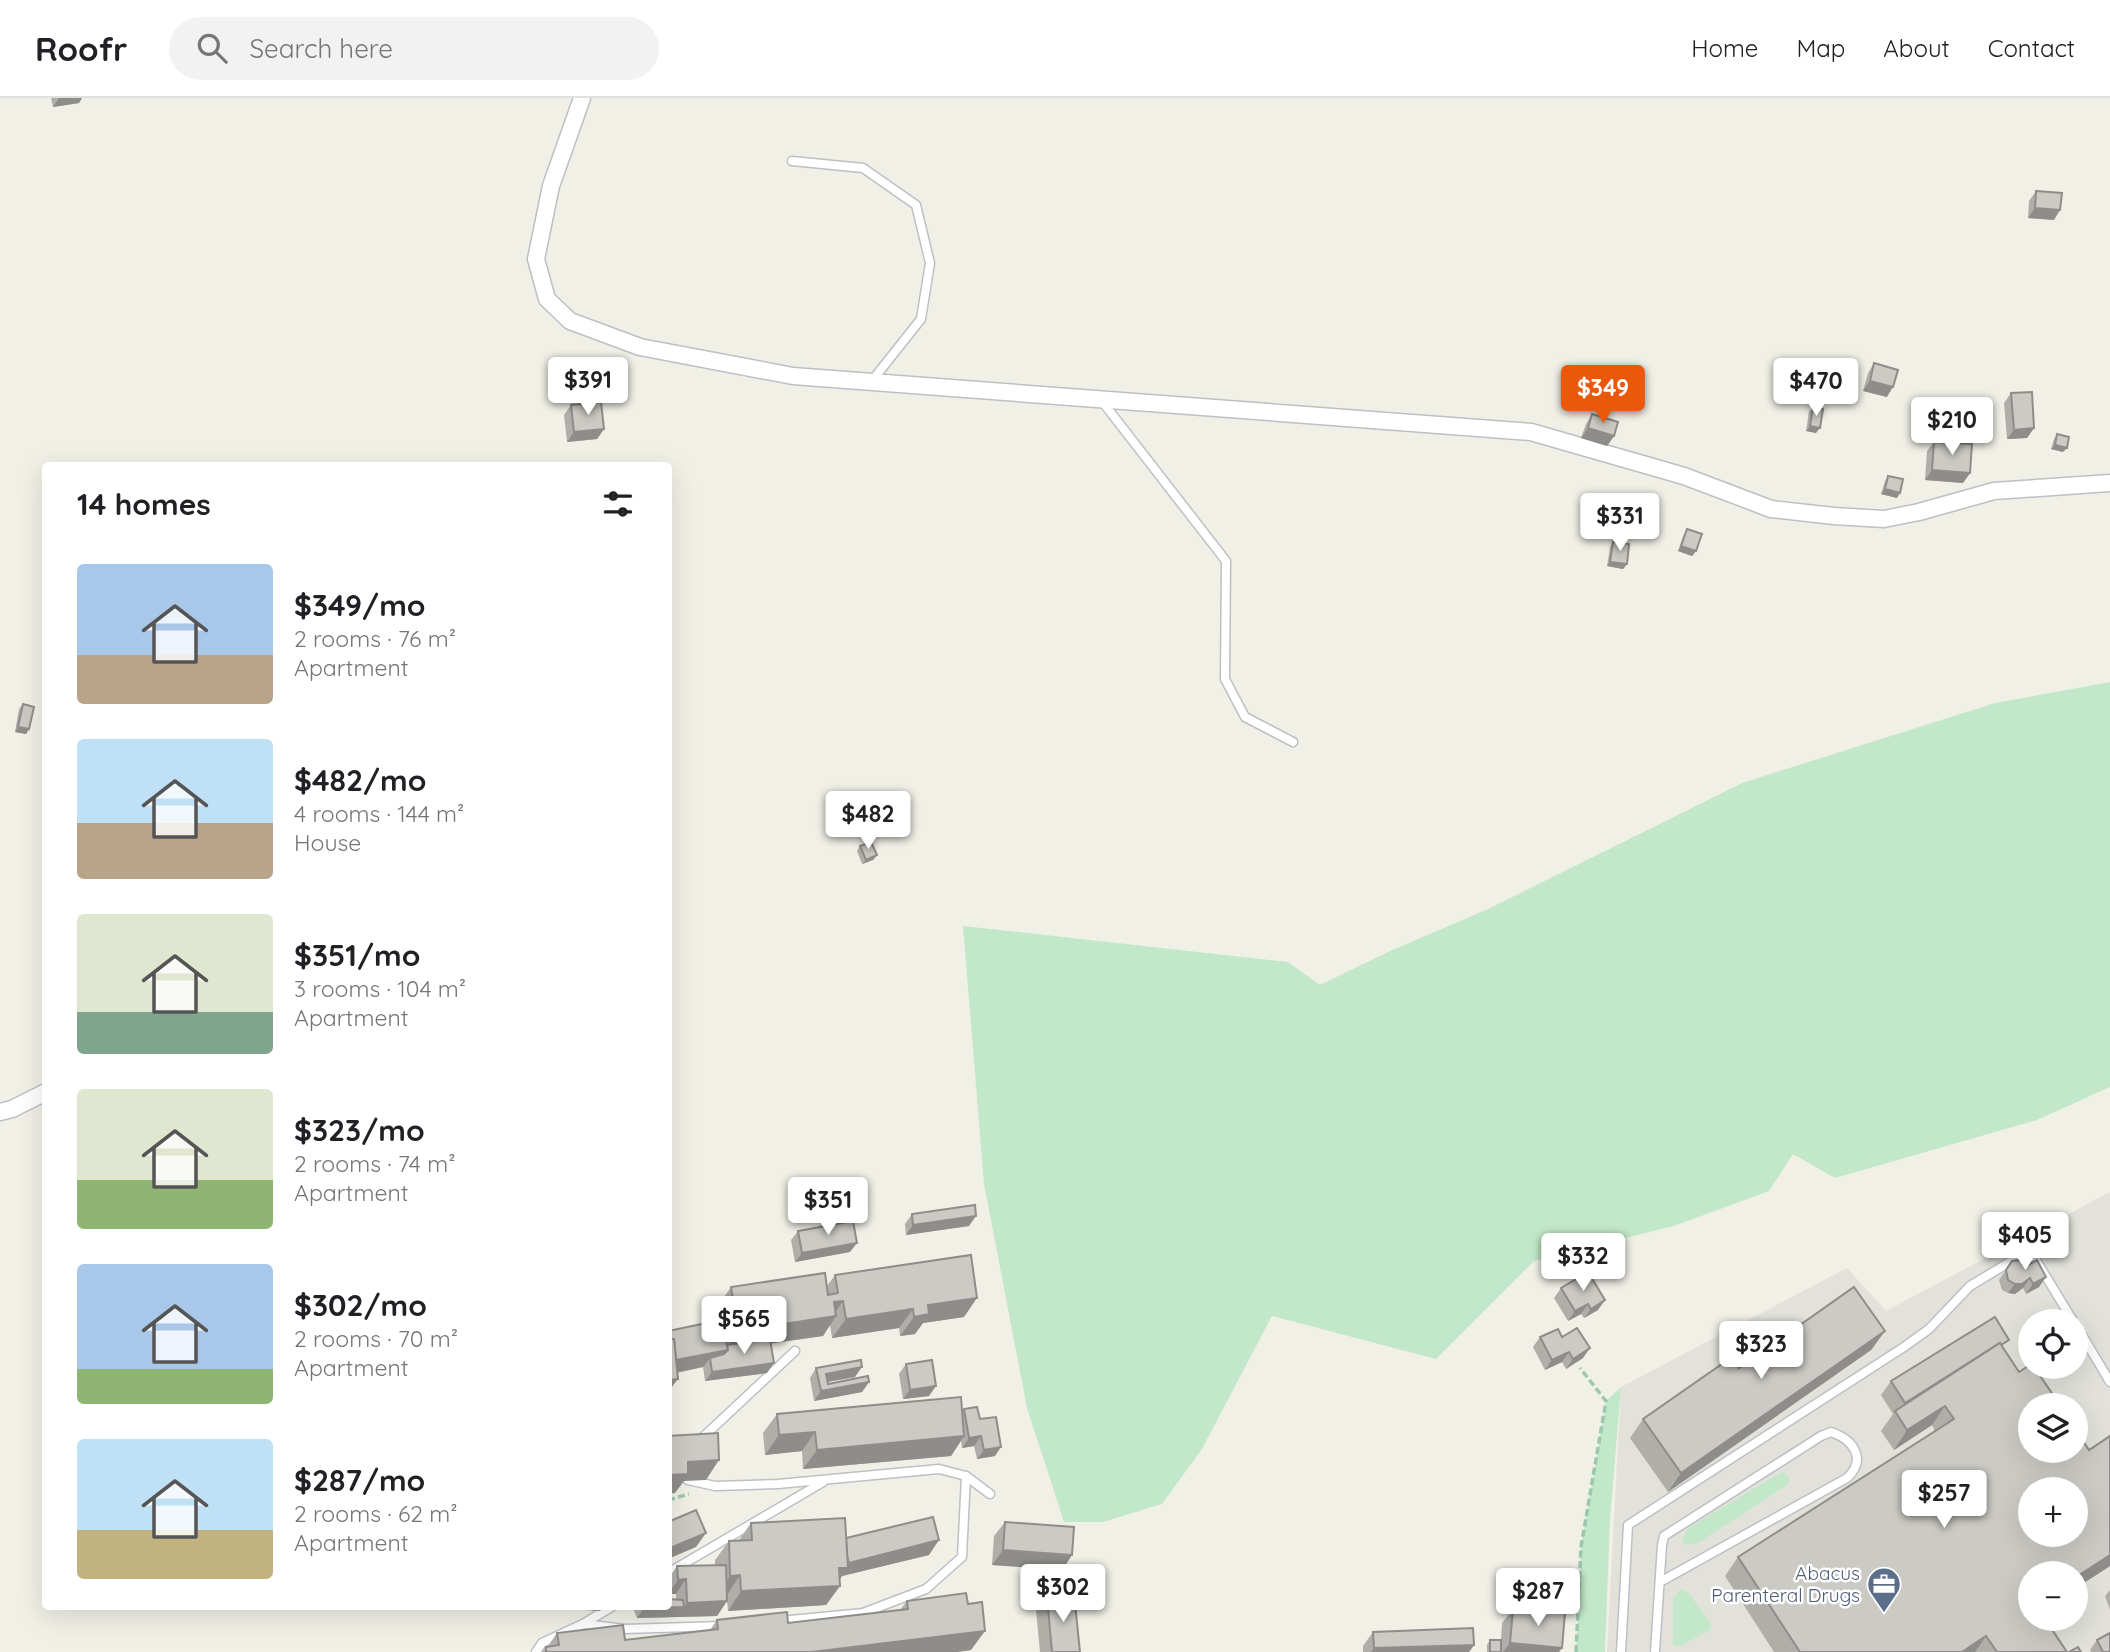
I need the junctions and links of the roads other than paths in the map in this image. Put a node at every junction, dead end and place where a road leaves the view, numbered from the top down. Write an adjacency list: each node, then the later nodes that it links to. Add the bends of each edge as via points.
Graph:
1 (582, 98): 3 (street, via 551,187 536,259 547,299 562,314 640,347 793,376)
2 (792, 160): 3 (lane, via 863,168 916,205 930,263 921,319)
3 (871, 382): 4 (street)
4 (1101, 400): 5 (street, via 1531,432 1684,476 1771,509 1835,516 1884,519 1994,491); 6 (lane, via 1226,561 1225,679 1245,717)
5 (2110, 483)
6 (1293, 742)
7 (42, 1094): 8 (street)
8 (0, 1112)
9 (2066, 1309): 25 (lane, via 2034,1257 2023,1254 1970,1286 1929,1329 1904,1347 1628,1525)
10 (2088, 1346): 12 (lane)
11 (795, 1350): 13 (lane)
12 (2110, 1382)
13 (697, 1443)
14 (688, 1466): 16 (lane, via 688,1480 715,1486)
15 (966, 1476): 16 (lane, via 939,1469); 17 (lane); 21 (lane, via 961,1558 926,1589 863,1613)
16 (826, 1480): 18 (lane)
17 (990, 1494)
18 (672, 1571)
19 (1660, 1582): 19 (lane, via 1664,1536 1821,1436 1831,1432 1847,1439 1858,1458 1856,1470 1847,1479); 26 (lane)
20 (606, 1610): 22 (lane)
21 (773, 1621)
22 (583, 1624): 23 (lane, via 625,1629); 24 (lane, via 542,1643)
23 (734, 1625)
24 (536, 1652)
25 (1621, 1652)
26 (1655, 1652)

